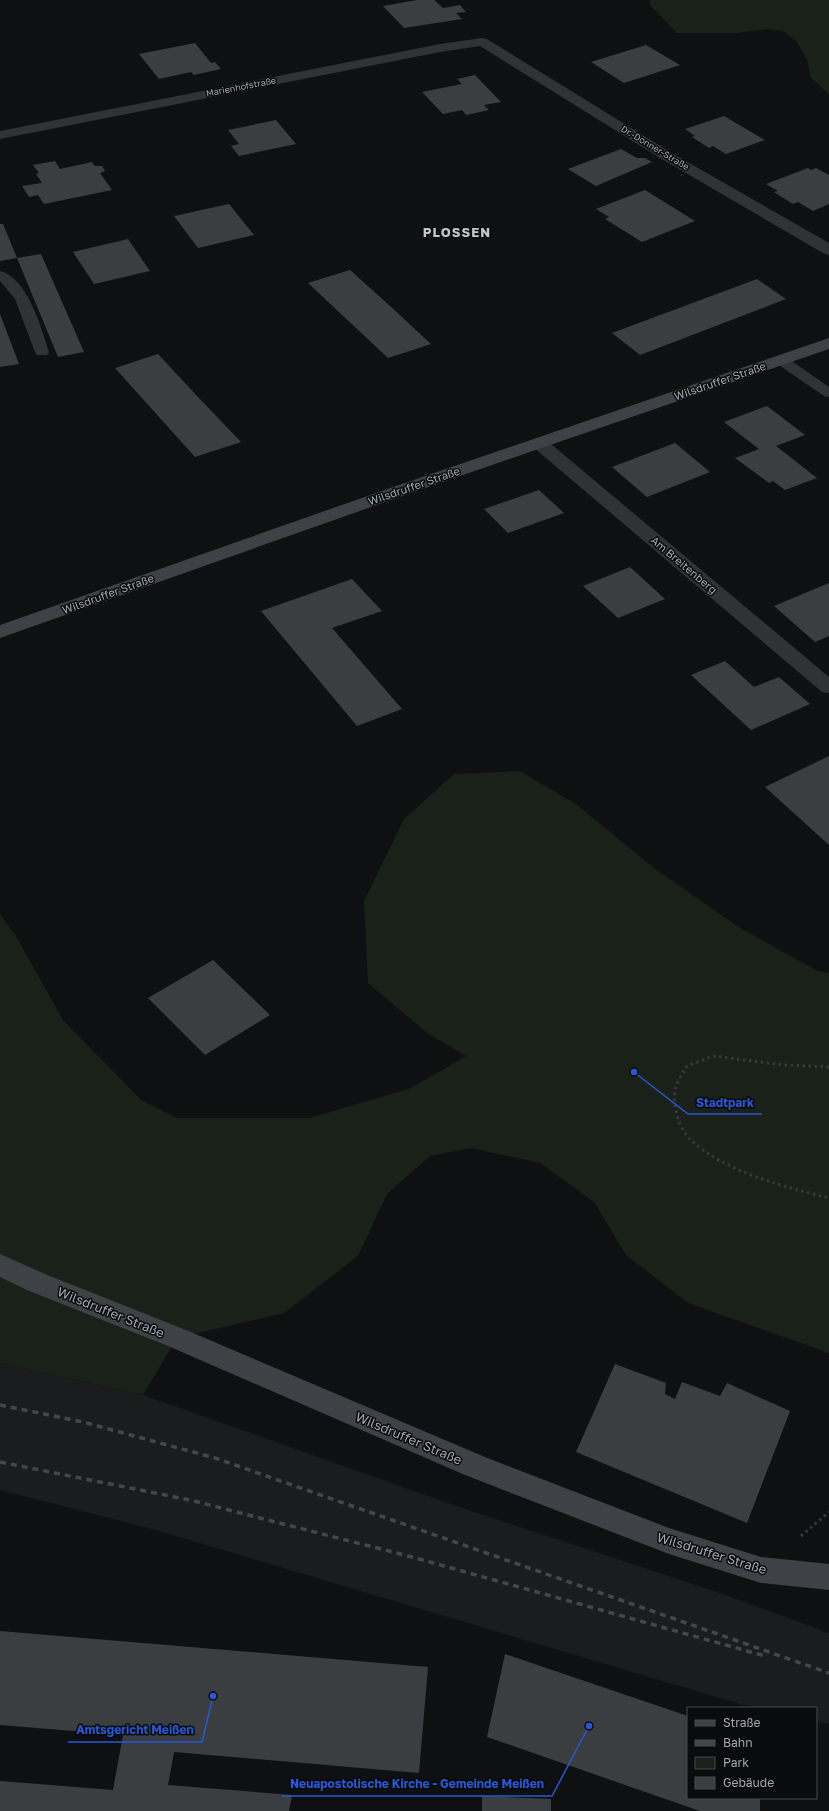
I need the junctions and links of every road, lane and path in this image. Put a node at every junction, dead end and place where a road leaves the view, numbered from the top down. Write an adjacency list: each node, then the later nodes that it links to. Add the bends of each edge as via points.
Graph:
1 (482, 42): 2 (street, Marienhofstraße, via 440,48); 3 (street, Dr.-Donner-Straße, via 665,155)
2 (0, 135)
3 (829, 250)
4 (0, 275): 6 (lane, via 6,278 22,299)
5 (829, 343): 7 (main road, Wilsdruffer Straße)
6 (42, 352)
7 (781, 360): 8 (lane); 9 (main road, Wilsdruffer Straße)
8 (829, 393)
9 (540, 443): 10 (main road, Wilsdruffer Straße); 11 (street, Am Breitenberg)
10 (0, 632)
11 (829, 687)
12 (829, 1067): 13 (path, via 785,1065 713,1056 687,1066 675,1088 675,1112 689,1138 720,1161 783,1186)
13 (829, 1198)
14 (0, 1265): 15 (main road, Wilsdruffer Straße, via 475,1466 669,1541 761,1570)
15 (829, 1577)

